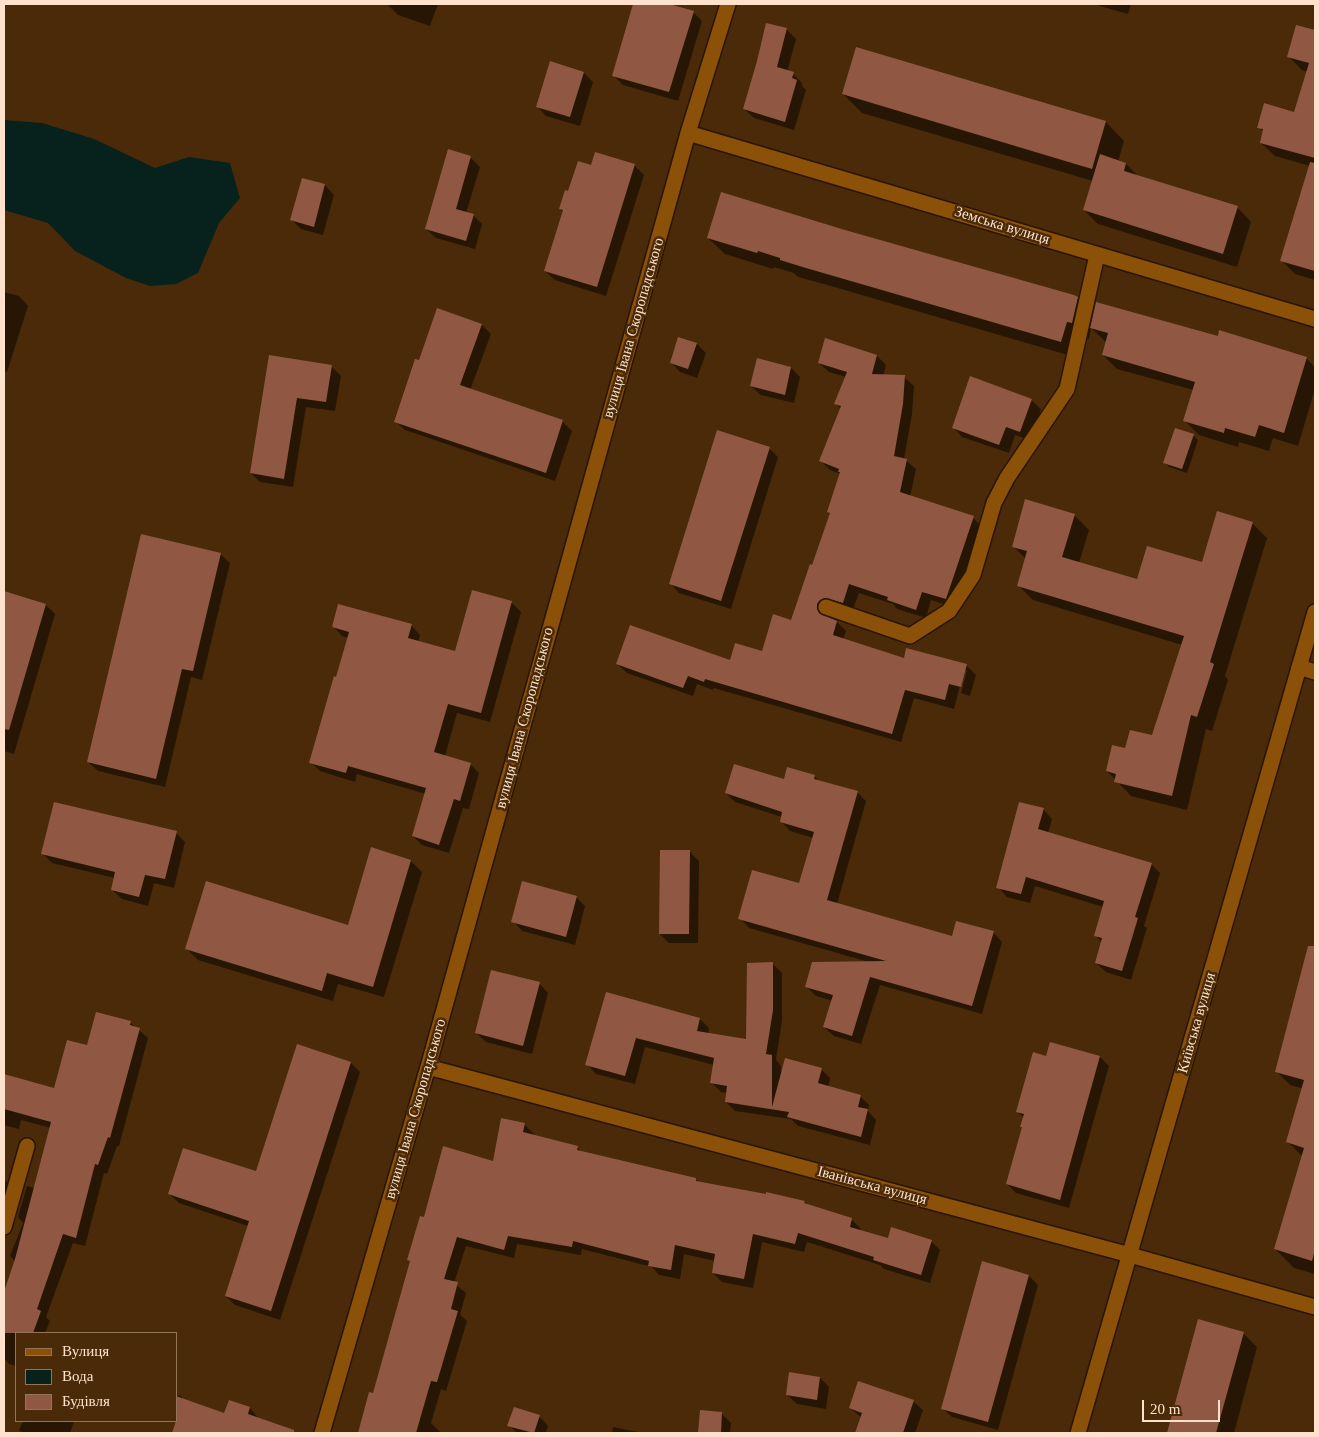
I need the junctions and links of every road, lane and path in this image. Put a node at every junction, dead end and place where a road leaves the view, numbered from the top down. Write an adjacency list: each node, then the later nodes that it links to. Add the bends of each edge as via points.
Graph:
1 (728, 4): 2 (street, вулиця Івана Скоропадського)
2 (688, 133): 3 (street, Земська вулиця); 9 (street, вулиця Івана Скоропадського)
3 (1097, 255): 4 (street, Земська вулиця); 5 (street, via 1067,389 1007,478 994,503 973,575 948,611 910,636)
4 (1315, 320)
5 (826, 607)
6 (1315, 612): 7 (street, Київська вулиця)
7 (1299, 667): 8 (street); 12 (street, Київська вулиця)
8 (1315, 672)
9 (428, 1067): 12 (street, Іванівська вулиця); 14 (street, вулиця Івана Скоропадського)
10 (27, 1146): 11 (street)
11 (4, 1227)
12 (1130, 1254): 13 (street, Іванівська вулиця); 15 (street, Київська вулиця)
13 (1315, 1307)
14 (322, 1433)
15 (1078, 1433)

